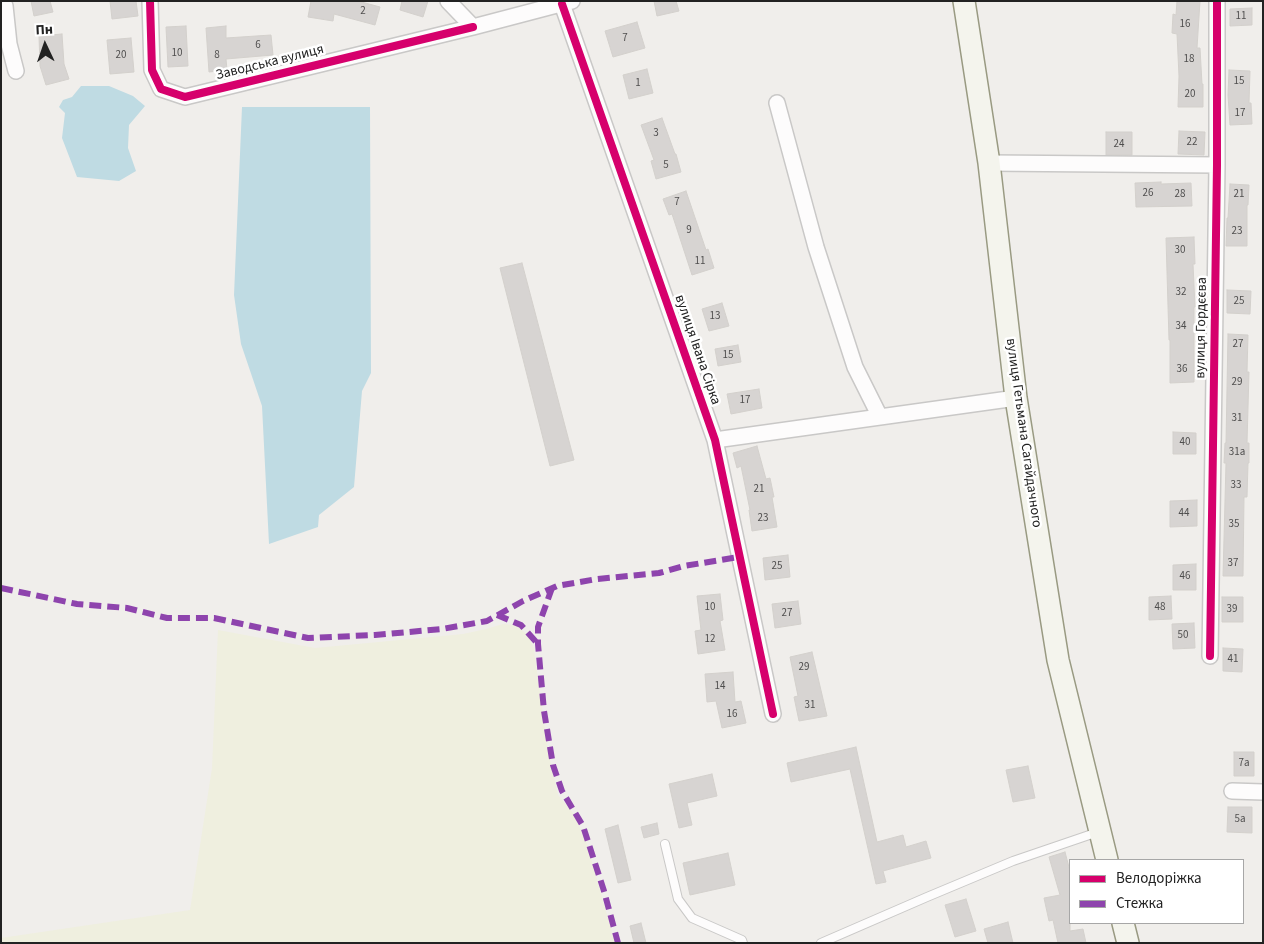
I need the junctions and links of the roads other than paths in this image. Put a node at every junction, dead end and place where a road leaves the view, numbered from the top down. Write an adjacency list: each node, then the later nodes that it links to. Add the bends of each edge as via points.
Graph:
1 (3, 1): 8 (street)
2 (150, 1): 7 (street, Заводська вулиця, via 152,70 161,89 185,97)
3 (448, 1): 7 (street)
4 (964, 1): 10 (main road, вулиця Гетьмана Сагайдачного)
5 (1217, 1): 11 (street, вулиця Гордєєва)
6 (567, 3): 7 (street, Заводська вулиця); 14 (street, вулиця Івана Сірка)
7 (473, 27)
8 (16, 71)
9 (776, 103): 13 (street, via 816,247 855,367)
10 (989, 163): 11 (street); 12 (main road, вулиця Гетьмана Сагайдачного)
11 (1217, 165): 15 (street, вулиця Гордєєва)
12 (1016, 398): 13 (street); 19 (main road, вулиця Гетьмана Сагайдачного, via 1058,660)
13 (880, 417): 14 (street)
14 (715, 440): 16 (street, вулиця Івана Сірка)
15 (1210, 656)
16 (773, 714)
17 (1232, 791): 18 (street)
18 (1263, 792)
19 (1100, 831): 21 (main road, вулиця Гетьмана Сагайдачного); 24 (lane, via 1013,861)
20 (665, 844): 23 (lane, via 678,899 692,918)
21 (1107, 859)
22 (1123, 924): 25 (main road)
23 (743, 943)
24 (821, 943)
25 (1128, 943)

